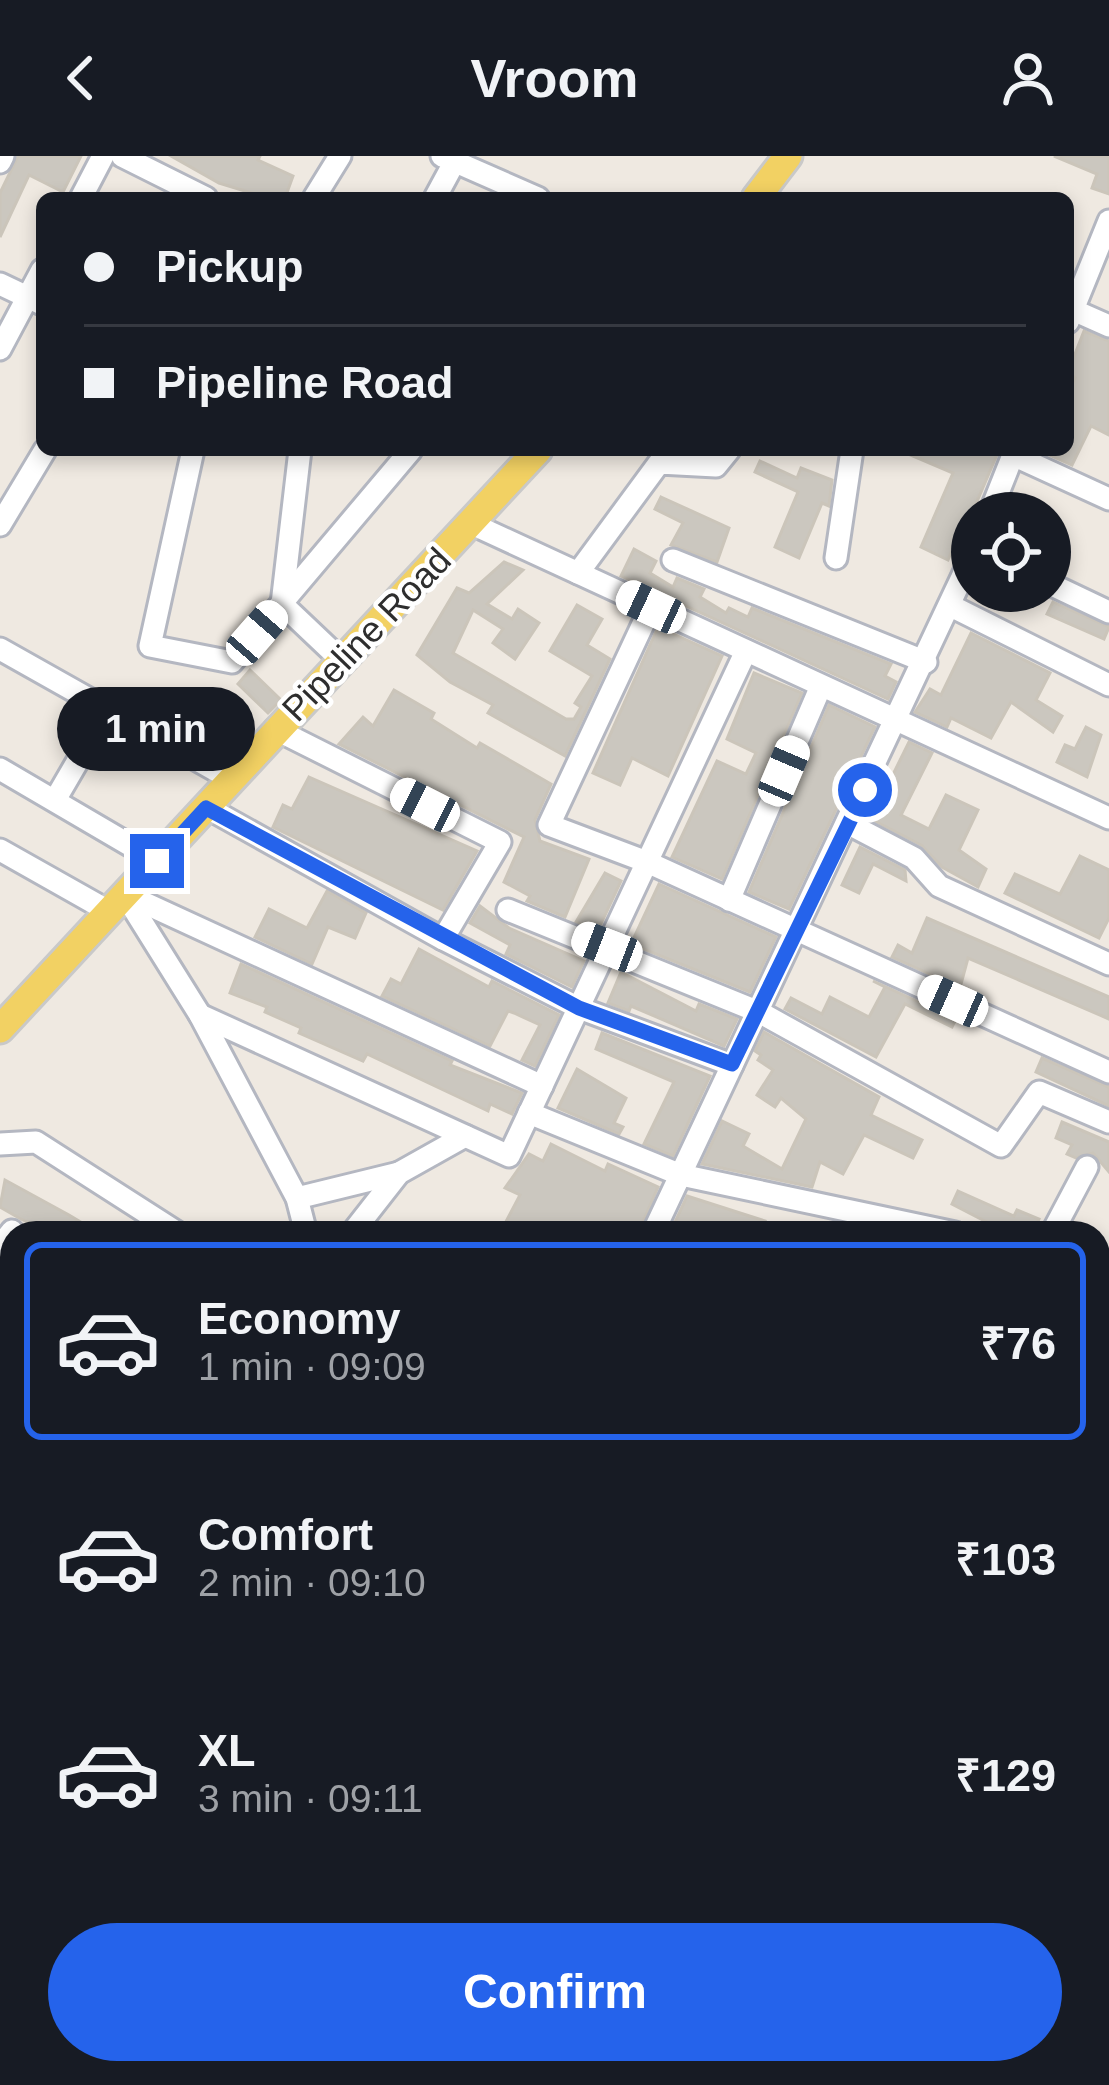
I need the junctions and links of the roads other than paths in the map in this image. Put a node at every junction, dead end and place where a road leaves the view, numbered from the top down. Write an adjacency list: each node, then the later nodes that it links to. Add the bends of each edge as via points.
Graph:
1 (103, 156): 6 (street)
2 (122, 156): 7 (street)
3 (340, 156): 8 (street)
4 (788, 156): 11 (main road)
5 (448, 159): 9 (street); 10 (street)
6 (84, 192)
7 (194, 192)
8 (318, 192)
9 (437, 192)
10 (524, 192)
11 (760, 192)
12 (1109, 221): 15 (street)
13 (0, 284): 14 (street)
14 (35, 300): 18 (street)
15 (1074, 308)
16 (1074, 317): 17 (street)
17 (1109, 326)
18 (0, 349)
19 (41, 456): 31 (street)
20 (192, 456): 36 (street, via 150,646 232,662)
21 (299, 456): 36 (street)
22 (406, 456): 36 (street)
23 (533, 456): 30 (main road, Pipeline Road)
24 (724, 456): 34 (street, via 716,466 658,463)
25 (851, 456): 32 (street)
26 (1012, 456): 28 (street)
27 (1022, 456): 29 (street)
28 (998, 492)
29 (1109, 499)
30 (472, 524): 34 (street); 43 (main road, Pipeline Road)
31 (0, 525)
32 (836, 557)
33 (673, 560): 44 (street)
34 (578, 573): 37 (street)
35 (1071, 594): 40 (street)
36 (282, 604): 43 (street)
37 (651, 607): 42 (street); 58 (street, via 549,825)
38 (951, 609): 44 (street)
39 (962, 612): 45 (street)
40 (1109, 612)
41 (0, 650): 47 (street)
42 (746, 651): 46 (street); 58 (street)
43 (340, 659): 49 (main road, Pipeline Road)
44 (926, 662): 48 (street)
45 (1109, 685)
46 (821, 686): 48 (street); 59 (street)
47 (108, 709): 51 (street); 52 (street)
48 (898, 721): 54 (street); 55 (street)
49 (275, 729): 51 (main road, Pipeline Road); 63 (street, via 500,842)
50 (0, 769): 52 (street)
51 (231, 778): 53 (main road, Pipeline Road)
52 (55, 800): 57 (street)
53 (206, 808): 57 (main road, Pipeline Road); 63 (street)
54 (1109, 818)
55 (849, 824): 62 (street); 65 (street, via 914,858 939,886)
56 (0, 850): 60 (street)
57 (157, 861): 60 (main road, Pipeline Road)
58 (647, 862): 59 (street); 64 (street)
59 (729, 900): 62 (street)
60 (118, 903): 67 (main road, Pipeline Road); 69 (street); 72 (street)
61 (508, 910): 64 (street)
62 (798, 931): 68 (street); 71 (street)
63 (443, 938): 66 (street)
64 (607, 947): 66 (street); 68 (street)
65 (1109, 964)
66 (579, 1008): 70 (street); 72 (street)
67 (6, 1012)
68 (759, 1012): 70 (street); 74 (street, via 1001,1146 1039,1092)
69 (200, 1015): 75 (street); 80 (street)
70 (732, 1064): 79 (street)
71 (1109, 1072)
72 (542, 1086): 73 (street)
73 (529, 1113): 75 (street, via 509,1156); 79 (street)
74 (1109, 1122)
75 (465, 1136): 78 (street)
76 (0, 1144): 81 (street, via 35,1142)
77 (1087, 1167): 86 (street)
78 (399, 1173): 80 (street); 83 (street)
79 (681, 1175): 84 (street); 85 (street)
80 (297, 1198): 82 (street)
81 (159, 1221)
82 (303, 1221)
83 (361, 1221)
84 (659, 1221)
85 (899, 1221)
86 (1058, 1221)

